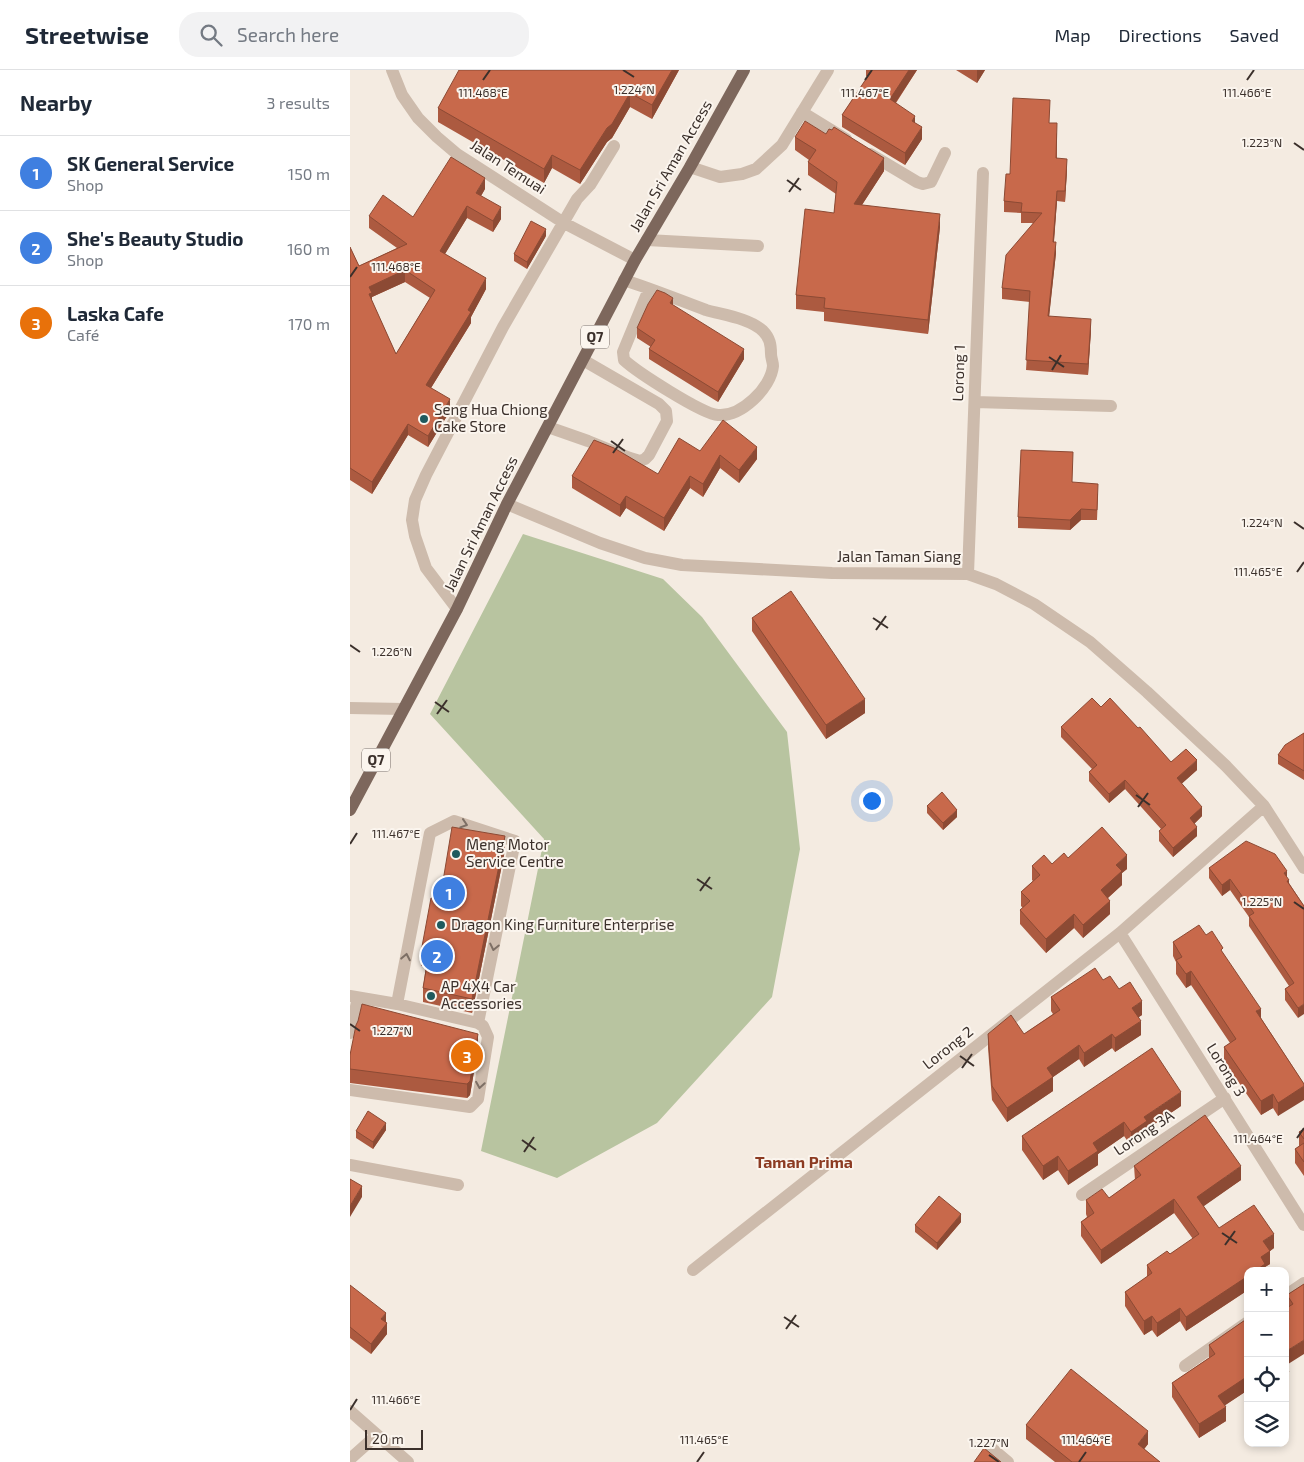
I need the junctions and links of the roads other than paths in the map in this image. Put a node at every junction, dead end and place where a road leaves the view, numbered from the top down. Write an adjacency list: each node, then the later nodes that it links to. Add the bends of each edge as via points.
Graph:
1 (392, 70): 9 (street, Jalan Temuai, via 402,95 437,137 457,154)
2 (744, 70): 7 (main road, Jalan Sri Aman Access / Q7)
3 (828, 70): 4 (street)
4 (802, 112): 6 (street, via 923,184 931,182); 7 (street, via 782,145 756,169 720,177)
5 (614, 146): 9 (street)
6 (945, 153)
7 (690, 167): 10 (main road, Jalan Sri Aman Access / Q7)
8 (983, 173): 16 (street, Lorong 1)
9 (564, 222): 12 (street, Jalan Temuai); 21 (street, via 503,327 415,500 412,520 426,568)
10 (646, 240): 11 (street); 12 (main road, Jalan Sri Aman Access / Q7)
11 (758, 246)
12 (635, 260): 13 (main road, Jalan Sri Aman Access / Q7)
13 (624, 280): 14 (street); 15 (main road, Jalan Sri Aman Access / Q7)
14 (649, 289): 14 (street, via 623,352 624,360 691,404 717,415 729,415 758,396 773,366 770,341 762,330 742,319)
15 (583, 360): 18 (main road, Jalan Sri Aman Access / Q7); 18 (street, via 659,404 666,411 667,421 649,455 640,460)
16 (975, 402): 17 (street); 20 (street, Lorong 1)
17 (1111, 406)
18 (548, 427): 19 (main road, Jalan Sri Aman Access / Q7)
19 (507, 504): 20 (street, Jalan Taman Siang, via 600,543 645,558 682,565 832,573); 21 (main road, Jalan Sri Aman Access / Q7)
20 (968, 574): 24 (street, Jalan Taman Siang, via 1034,604 1090,642 1219,759)
21 (457, 609): 23 (main road, Jalan Sri Aman Access / Q7)
22 (350, 708): 23 (street)
23 (403, 709): 25 (main road, Jalan Sri Aman Access / Q7)
24 (1264, 806): 26 (street, Jalan Taman Siang); 27 (street, Lorong 2)
25 (350, 810)
26 (1304, 868)
27 (1120, 933): 33 (street, Lorong 3); 38 (street, Lorong 2)
28 (354, 997): 29 (street); 31 (street)
29 (397, 1004): 30 (street); 30 (street, one-way to 30, via 430,833 454,821 515,841)
30 (478, 1023): 32 (street, one-way to 32, via 488,1037 478,1099 470,1107)
31 (350, 1034)
32 (350, 1090)
33 (1224, 1098): 36 (street, Lorong 3A); 37 (street, Lorong 3)
34 (350, 1165): 35 (street)
35 (458, 1185)
36 (1082, 1195)
37 (1304, 1225)
38 (694, 1270)
39 (1304, 1283): 40 (street)
40 (1289, 1293)
41 (1244, 1325): 42 (street)
42 (1185, 1366)
43 (350, 1411): 44 (street)
44 (377, 1436): 46 (street); 47 (street)
45 (989, 1446): 48 (street)
46 (350, 1459)
47 (408, 1462)
48 (1008, 1462)

